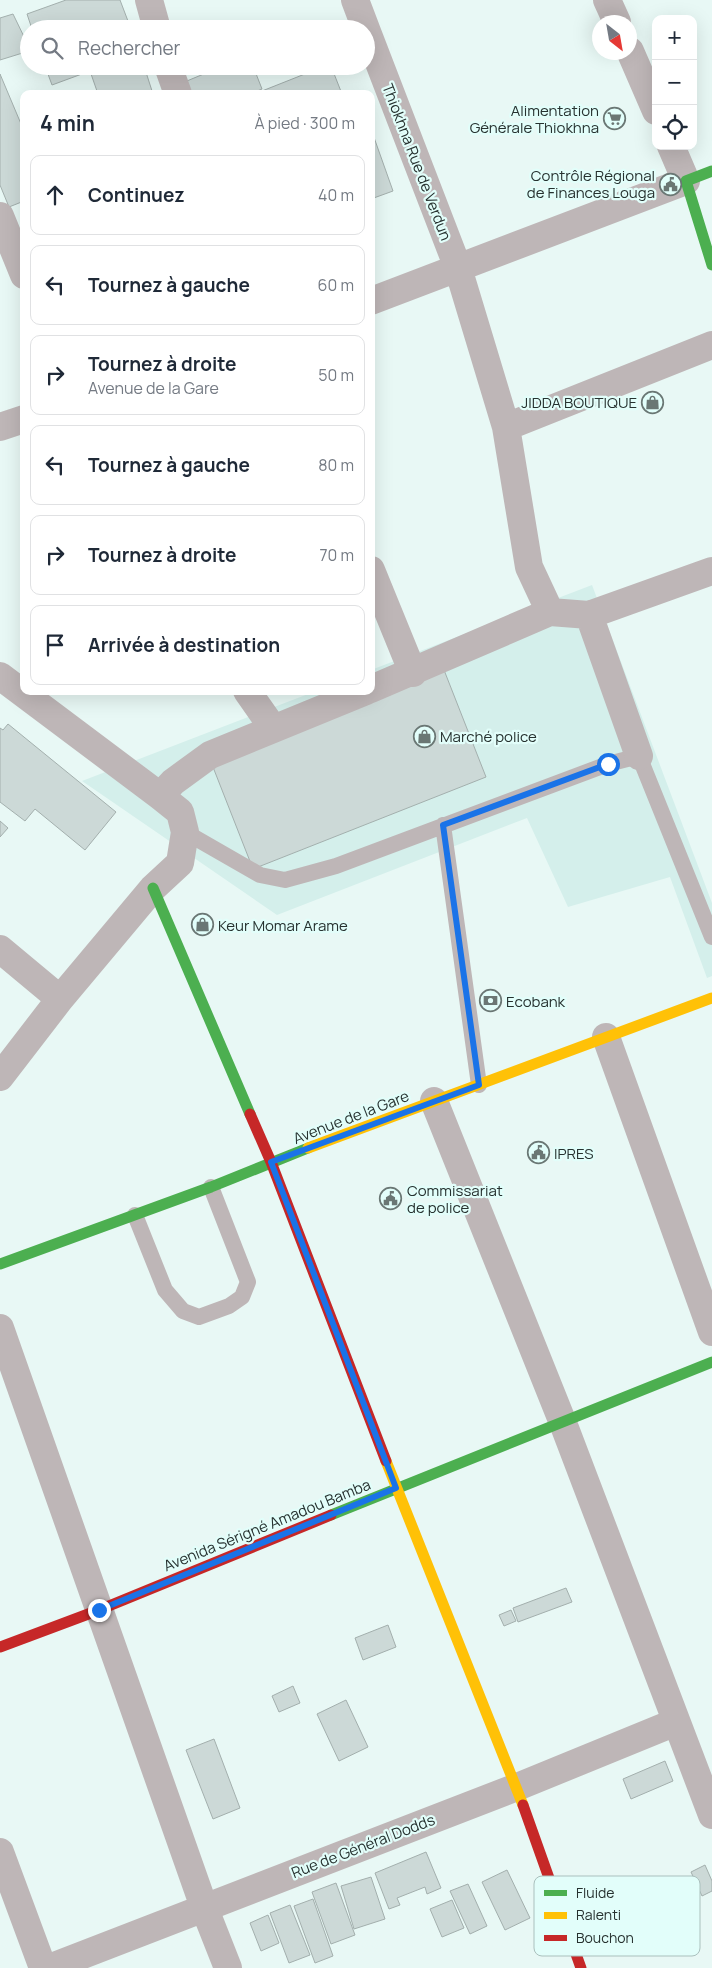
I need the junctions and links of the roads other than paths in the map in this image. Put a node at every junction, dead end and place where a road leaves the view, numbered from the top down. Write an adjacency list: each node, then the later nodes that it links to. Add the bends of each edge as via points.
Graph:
1 (149, 0): 5 (street)
2 (355, 0): 6 (street, Thiokhna Rue de Verdun)
3 (608, 0): 4 (street)
4 (614, 15)
5 (155, 20)
6 (363, 20)
7 (375, 52): 18 (street, Thiokhna Rue de Verdun)
8 (634, 60): 11 (street)
9 (171, 75): 10 (street)
10 (177, 90)
11 (653, 105)
12 (673, 150): 14 (street)
13 (712, 171): 14 (street)
14 (686, 181): 17 (street); 18 (street)
15 (8, 233): 16 (street)
16 (20, 264)
17 (712, 266)
18 (458, 268): 19 (street); 22 (street, Thiokhna Rue de Verdun)
19 (375, 299)
20 (712, 345): 22 (street)
21 (20, 420): 23 (street)
22 (506, 427): 26 (street, Thiokhna Rue de Verdun, via 529,567)
23 (0, 428)
24 (712, 571): 27 (street)
25 (375, 580): 28 (street)
26 (550, 612): 27 (street); 28 (street)
27 (589, 615): 36 (street)
28 (413, 673): 30 (street)
29 (0, 676): 31 (street)
30 (375, 687)
31 (20, 691)
32 (25, 695): 37 (street)
33 (251, 695): 35 (street)
34 (356, 695): 35 (street)
35 (273, 728): 37 (street, via 210,756 173,782)
36 (639, 756): 38 (lane, via 608,764); 41 (lane)
37 (160, 796): 39 (street, via 180,812)
38 (443, 825): 39 (lane, via 336,866 285,880 260,875); 47 (lane)
39 (185, 832): 40 (street, via 180,862)
40 (153, 888): 44 (street); 49 (street)
41 (712, 937)
42 (0, 949): 44 (street)
43 (712, 998): 45 (street, Avenue de la Gare)
44 (60, 999): 46 (street)
45 (606, 1037): 47 (street, Avenue de la Gare); 54 (street)
46 (0, 1077)
47 (479, 1085): 48 (street, Avenue de la Gare)
48 (434, 1101): 49 (street, Avenue de la Gare); 56 (street)
49 (271, 1162): 50 (street, Avenue de la Gare); 57 (street)
50 (211, 1187): 51 (street, Avenue de la Gare); 51 (lane, via 248,1282 242,1297 229,1306 199,1317 183,1311 165,1290)
51 (135, 1215): 52 (street, Avenue de la Gare)
52 (0, 1264)
53 (0, 1328): 58 (street)
54 (712, 1332)
55 (712, 1362): 56 (street, Avenida Sérigné Amadou Bamba)
56 (564, 1423): 57 (street, Avenida Sérigné Amadou Bamba); 60 (street)
57 (396, 1488): 58 (street, Avenida Sérigné Amadou Bamba); 61 (street)
58 (99, 1610): 59 (street, Avenida Sérigné Amadou Bamba); 65 (street)
59 (0, 1648)
60 (676, 1722): 61 (street, Rue de Général Dodds); 62 (street)
61 (517, 1787): 64 (street); 65 (street, Rue de Général Dodds)
62 (712, 1815)
63 (0, 1852): 67 (street)
64 (548, 1876)
65 (204, 1907): 68 (street, Rue de Général Dodds); 69 (street)
66 (577, 1956): 70 (street)
67 (43, 1968)
68 (49, 1968)
69 (228, 1968)
70 (581, 1968)

